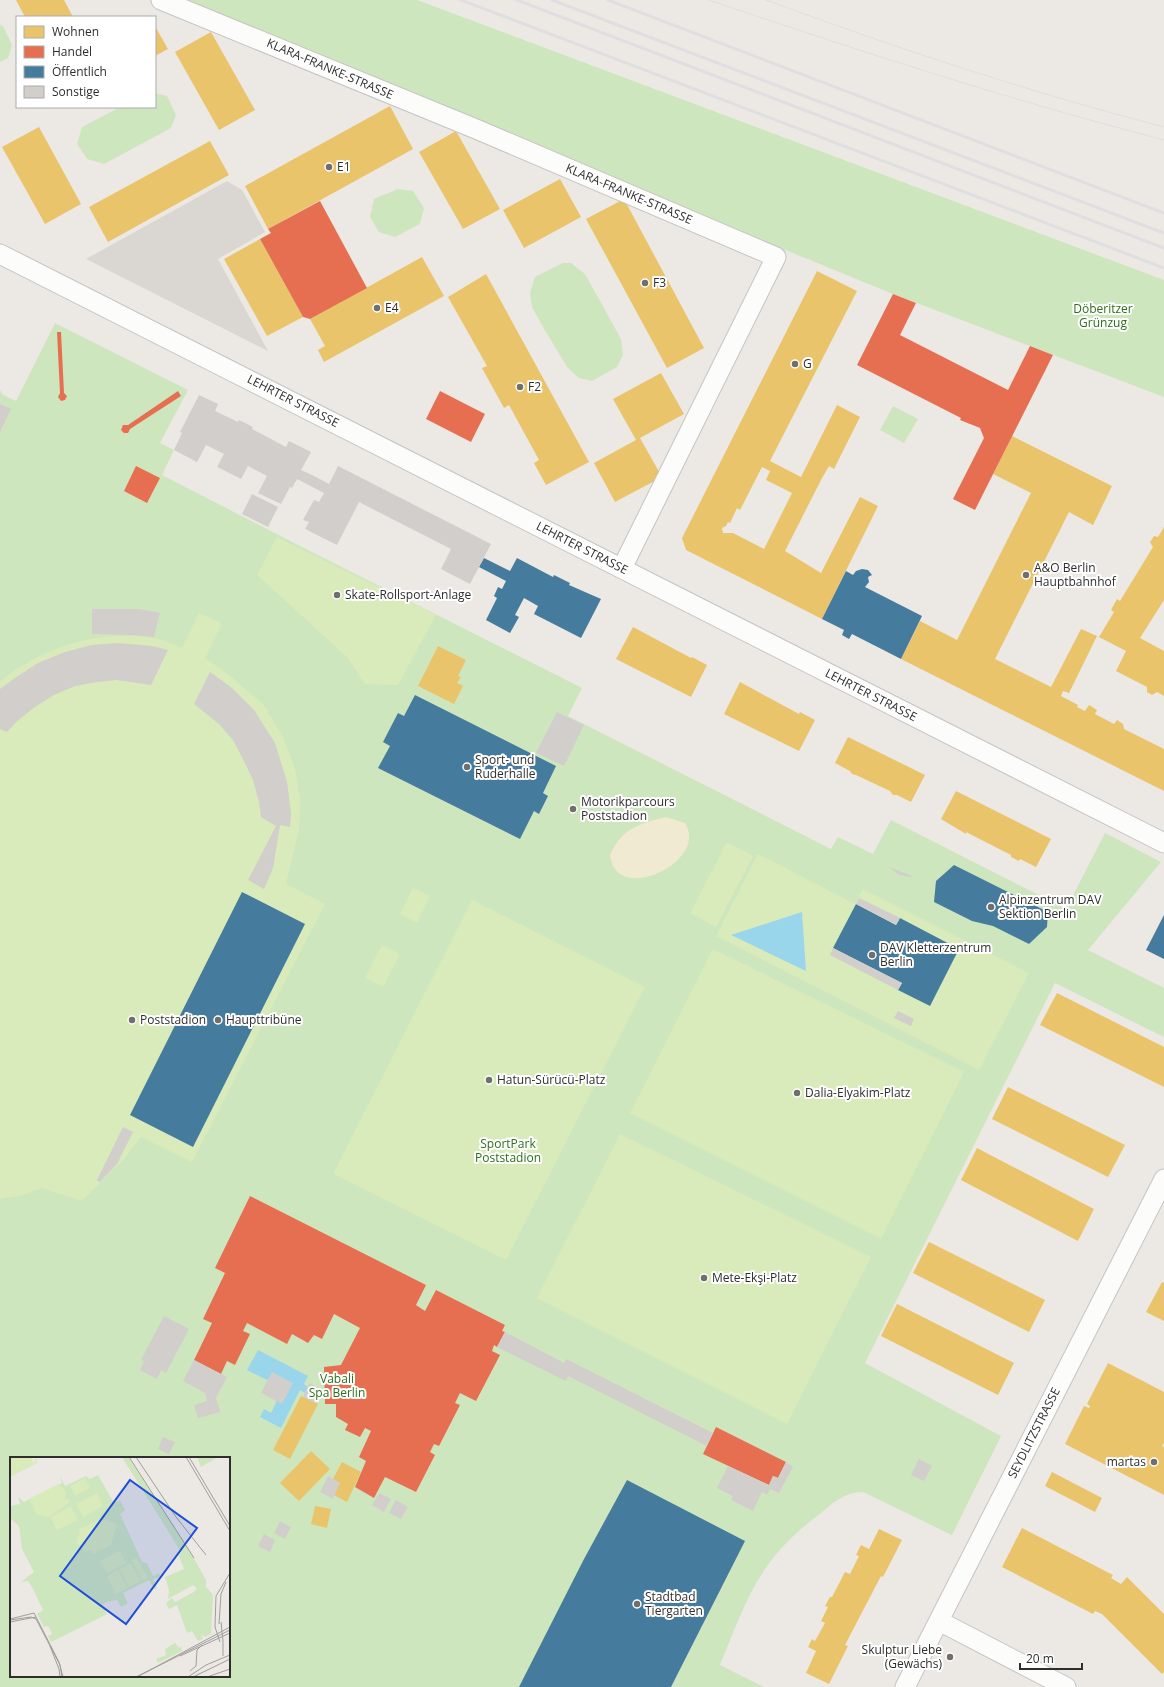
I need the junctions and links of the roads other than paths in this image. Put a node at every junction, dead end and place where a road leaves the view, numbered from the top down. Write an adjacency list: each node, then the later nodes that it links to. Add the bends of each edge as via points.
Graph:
1 (161, 0): 3 (street, KLARA-FRANKE-STRASSE, via 476,129 776,257)
2 (0, 254): 3 (street, LEHRTER STRASSE)
3 (622, 568): 4 (street, LEHRTER STRASSE)
4 (1164, 843)
5 (1164, 1179): 6 (street, SEYDLITZSTRASSE)
6 (939, 1621): 7 (street, SEYDLITZSTRASSE); 8 (street)
7 (905, 1687)
8 (1066, 1687)

